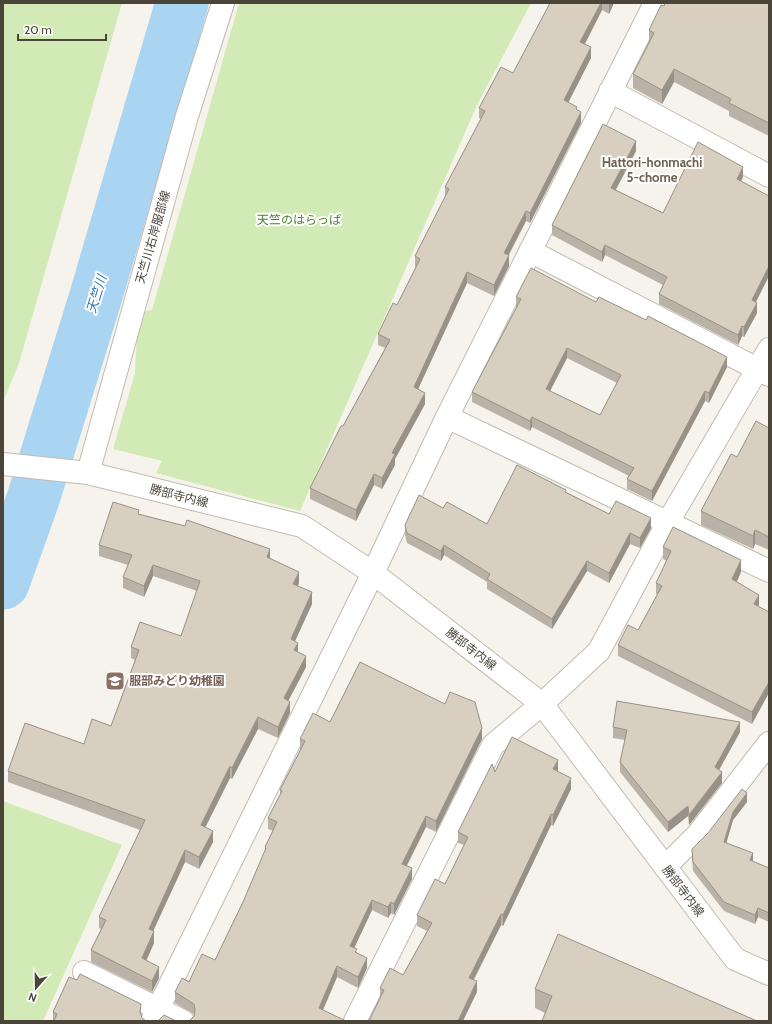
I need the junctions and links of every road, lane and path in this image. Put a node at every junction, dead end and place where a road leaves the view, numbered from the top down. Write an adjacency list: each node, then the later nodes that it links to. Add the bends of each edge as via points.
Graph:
1 (223, 3): 10 (street, 天竺川右岸服部線)
2 (654, 3): 3 (street)
3 (610, 91): 4 (street); 5 (street)
4 (769, 176)
5 (530, 251): 7 (street); 8 (street)
6 (769, 349): 7 (street)
7 (763, 372): 11 (street)
8 (447, 417): 11 (street); 13 (street)
9 (9, 464): 10 (street, 勝部寺内線)
10 (79, 472): 13 (street, 勝部寺内線, via 302,526)
11 (668, 522): 12 (street); 14 (street, via 599,651)
12 (769, 571)
13 (373, 573): 14 (street, 勝部寺内線); 19 (street)
14 (542, 704): 16 (street, 勝部寺内線); 21 (street, via 493,745)
15 (769, 743): 16 (street, via 698,834)
16 (665, 867): 18 (street, 勝部寺内線, via 734,959)
17 (84, 972): 19 (street)
18 (769, 974)
19 (155, 1015): 20 (street)
20 (182, 1021)
21 (355, 1021)

